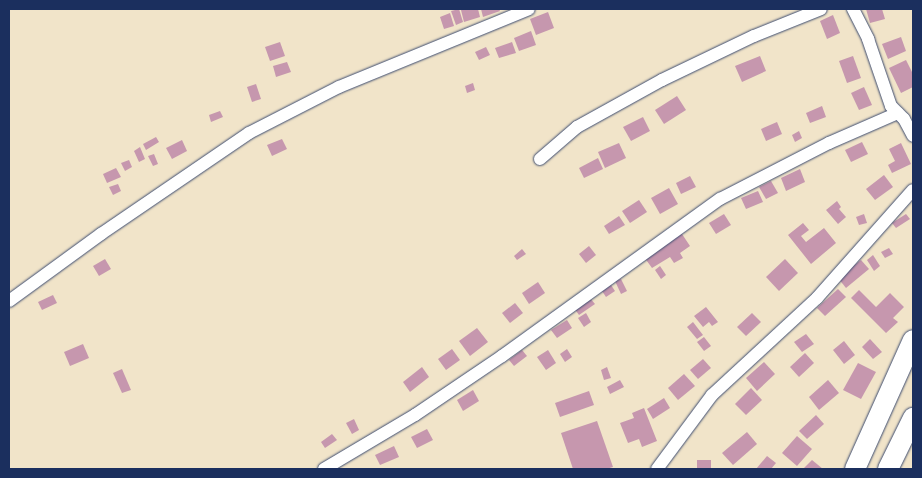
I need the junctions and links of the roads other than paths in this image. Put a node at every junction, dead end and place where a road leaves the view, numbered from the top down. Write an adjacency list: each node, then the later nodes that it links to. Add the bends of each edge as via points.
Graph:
1 (529, 9): 8 (street, via 339,87 249,133)
2 (822, 9): 6 (street, via 754,36 662,80 577,127)
3 (853, 9): 4 (street, via 868,39 890,106)
4 (898, 113): 5 (street); 11 (street, via 829,143 720,199 502,356 415,415)
5 (913, 136)
6 (540, 159)
7 (913, 190): 12 (street, via 817,298 712,395 672,446)
8 (9, 301)
9 (913, 340): 13 (main road)
10 (913, 418): 14 (main road)
11 (324, 469)
12 (659, 469)
13 (855, 469)
14 (888, 469)

